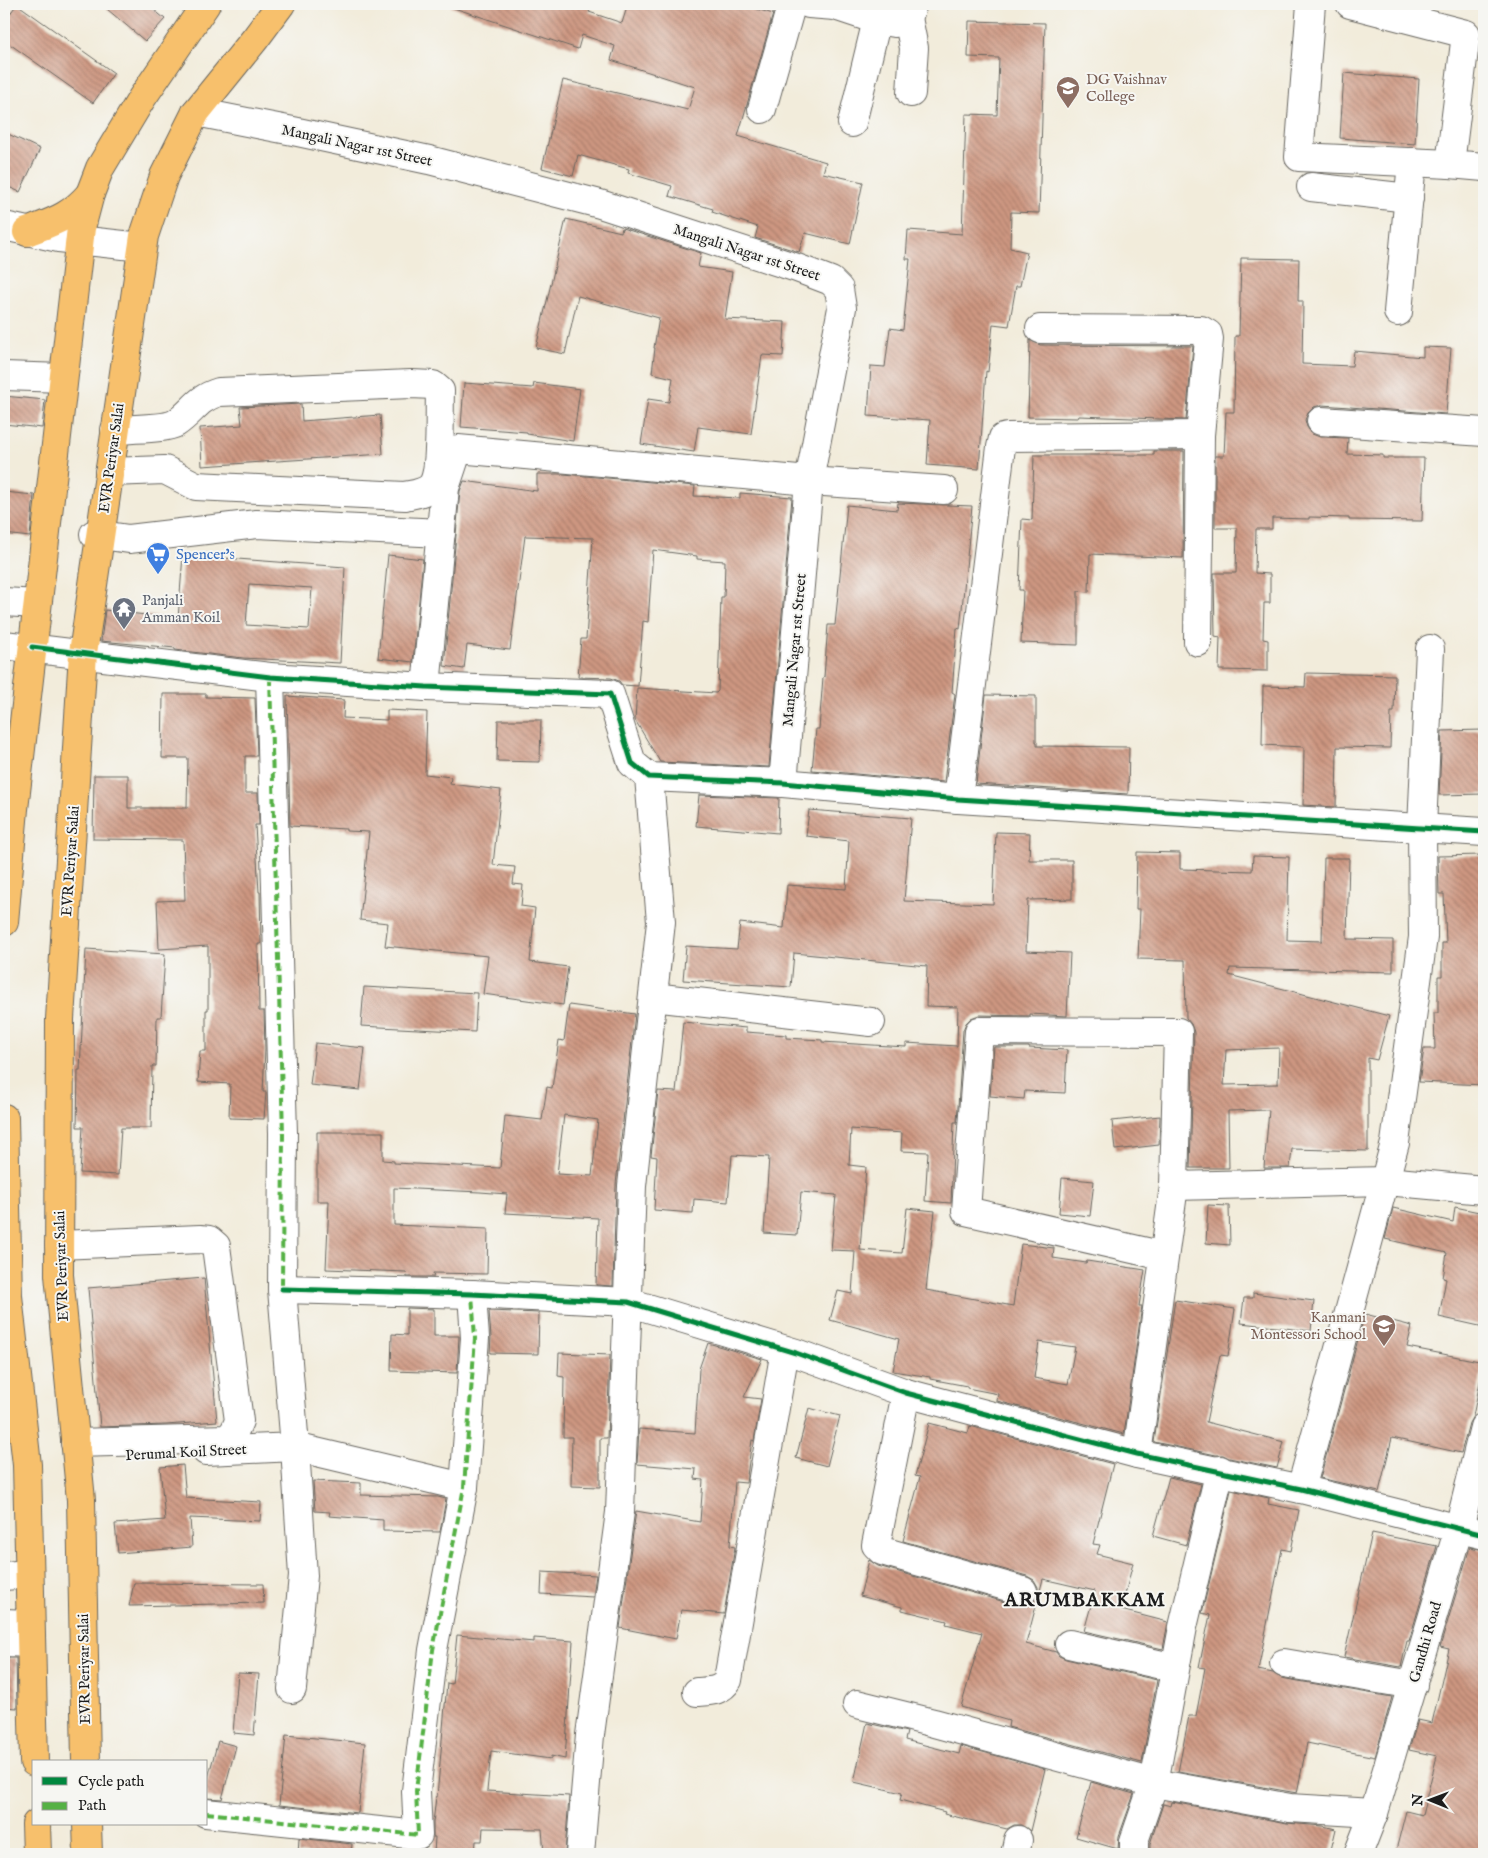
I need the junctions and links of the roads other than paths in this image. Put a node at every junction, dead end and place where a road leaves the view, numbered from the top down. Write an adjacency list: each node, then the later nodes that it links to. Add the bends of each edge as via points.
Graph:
1 (206, 4): 17 (main road, via 137,106 100,168)
2 (281, 4): 11 (main road, EVR Periyar Salai)
3 (1311, 4): 13 (street, via 1299,157)
4 (1350, 4): 7 (street)
5 (793, 5): 8 (street, via 835,6); 10 (street)
6 (911, 11): 8 (street, via 895,23); 9 (street, via 914,48)
7 (1405, 11): 14 (street, via 1466,34)
8 (877, 20): 12 (street)
9 (912, 93)
10 (762, 109)
11 (196, 112): 21 (main road, EVR Periyar Salai, via 164,176); 31 (street, Mangali Nagar 1st Street, via 429,160 600,204 831,280 839,290 842,308)
12 (852, 123)
13 (1412, 162): 14 (street); 18 (street)
14 (1450, 164): 15 (street)
15 (1484, 168)
16 (1311, 187): 18 (street)
17 (90, 194): 19 (main road, via 65,217); 20 (main road)
18 (1408, 198): 22 (street)
19 (12, 234): 20 (street)
20 (69, 239): 21 (street); 25 (main road)
21 (142, 247): 27 (main road, EVR Periyar Salai)
22 (1398, 312)
23 (1040, 329): 29 (street, via 1205,331 1209,339)
24 (4, 376): 25 (street)
25 (63, 378): 36 (main road)
26 (1321, 421): 28 (street)
27 (115, 430): 30 (main road, EVR Periyar Salai); 30 (street, via 174,425 196,403 219,392 411,384 433,385 440,392 438,463 432,485 422,493 405,496 196,486 165,470)
28 (1484, 432)
29 (1200, 434): 37 (street); 46 (street, via 1003,438)
30 (109, 472): 34 (main road, EVR Periyar Salai)
31 (809, 481): 32 (street); 33 (street, via 458,449 445,488); 45 (street, Mangali Nagar 1st Street)
32 (944, 490)
33 (440, 533): 34 (street, via 257,524 129,539); 43 (street)
34 (97, 535): 41 (main road, EVR Periyar Salai)
35 (4, 602): 36 (street)
36 (37, 604): 39 (main road)
37 (1198, 642)
38 (4, 645): 39 (street)
39 (32, 647): 41 (street); 47 (main road)
40 (1430, 649): 48 (street)
41 (83, 653): 42 (street); 57 (main road, EVR Periyar Salai, via 60,1019)
42 (270, 677): 43 (street); 59 (street, via 283,1133)
43 (426, 688): 44 (street, via 610,694 632,763)
44 (649, 778): 45 (street); 51 (street, via 661,922)
45 (783, 784): 46 (street)
46 (958, 799): 48 (street)
47 (9, 808): 50 (main road)
48 (1422, 828): 49 (street); 54 (street, via 1423,937 1395,1143)
49 (1484, 832)
50 (4, 922)
51 (653, 997): 52 (street); 62 (street, via 632,1186)
52 (871, 1022)
53 (4, 1120): 61 (main road)
54 (1386, 1181): 55 (street); 56 (street); 72 (street)
55 (1174, 1186): 58 (street); 58 (street, via 1178,1032 979,1031 966,1211)
56 (1484, 1190)
57 (59, 1245): 68 (main road, EVR Periyar Salai); 68 (street, via 200,1239 209,1240 216,1246 239,1421 227,1439)
58 (1164, 1256): 69 (street)
59 (282, 1289): 60 (street); 67 (street)
60 (472, 1294): 62 (street); 71 (street, via 475,1338)
61 (6, 1296): 63 (main road)
62 (628, 1302): 64 (street); 95 (street, via 620,1512 590,1735)
63 (9, 1347): 74 (main road, via 27,1465)
64 (785, 1350): 65 (street); 84 (street, via 728,1680 724,1687)
65 (906, 1393): 69 (street); 75 (street, via 876,1545 882,1551)
66 (1484, 1427): 73 (street, Gandhi Road)
67 (295, 1447): 68 (street, Perumal Koil Street); 71 (street, Perumal Koil Street); 83 (street, via 303,1576)
68 (76, 1450): 87 (main road, EVR Periyar Salai, via 81,1500)
69 (1137, 1454): 70 (street)
70 (1220, 1470): 72 (street); 81 (street)
71 (464, 1487): 89 (street, via 432,1659 416,1790 418,1835)
72 (1301, 1489): 73 (street)
73 (1472, 1532): 82 (street, Gandhi Road)
74 (17, 1575): 77 (main road)
75 (1024, 1591)
76 (4, 1623): 77 (street)
77 (31, 1634): 78 (street); 86 (main road)
78 (4, 1642)
79 (1069, 1644): 81 (street)
80 (1284, 1662): 82 (street)
81 (1175, 1668): 88 (street)
82 (1413, 1685): 90 (street, Gandhi Road)
83 (292, 1689)
84 (697, 1692)
85 (857, 1704): 88 (street)
86 (34, 1760)
87 (86, 1760)
88 (1154, 1783): 90 (street, via 1290,1808); 96 (street, via 1134,1841)
89 (208, 1813)
90 (1374, 1813): 97 (street, Gandhi Road)
91 (36, 1826): 93 (main road)
92 (87, 1826): 94 (main road)
93 (37, 1854)
94 (88, 1854)
95 (580, 1854)
96 (1134, 1854)
97 (1358, 1854)

